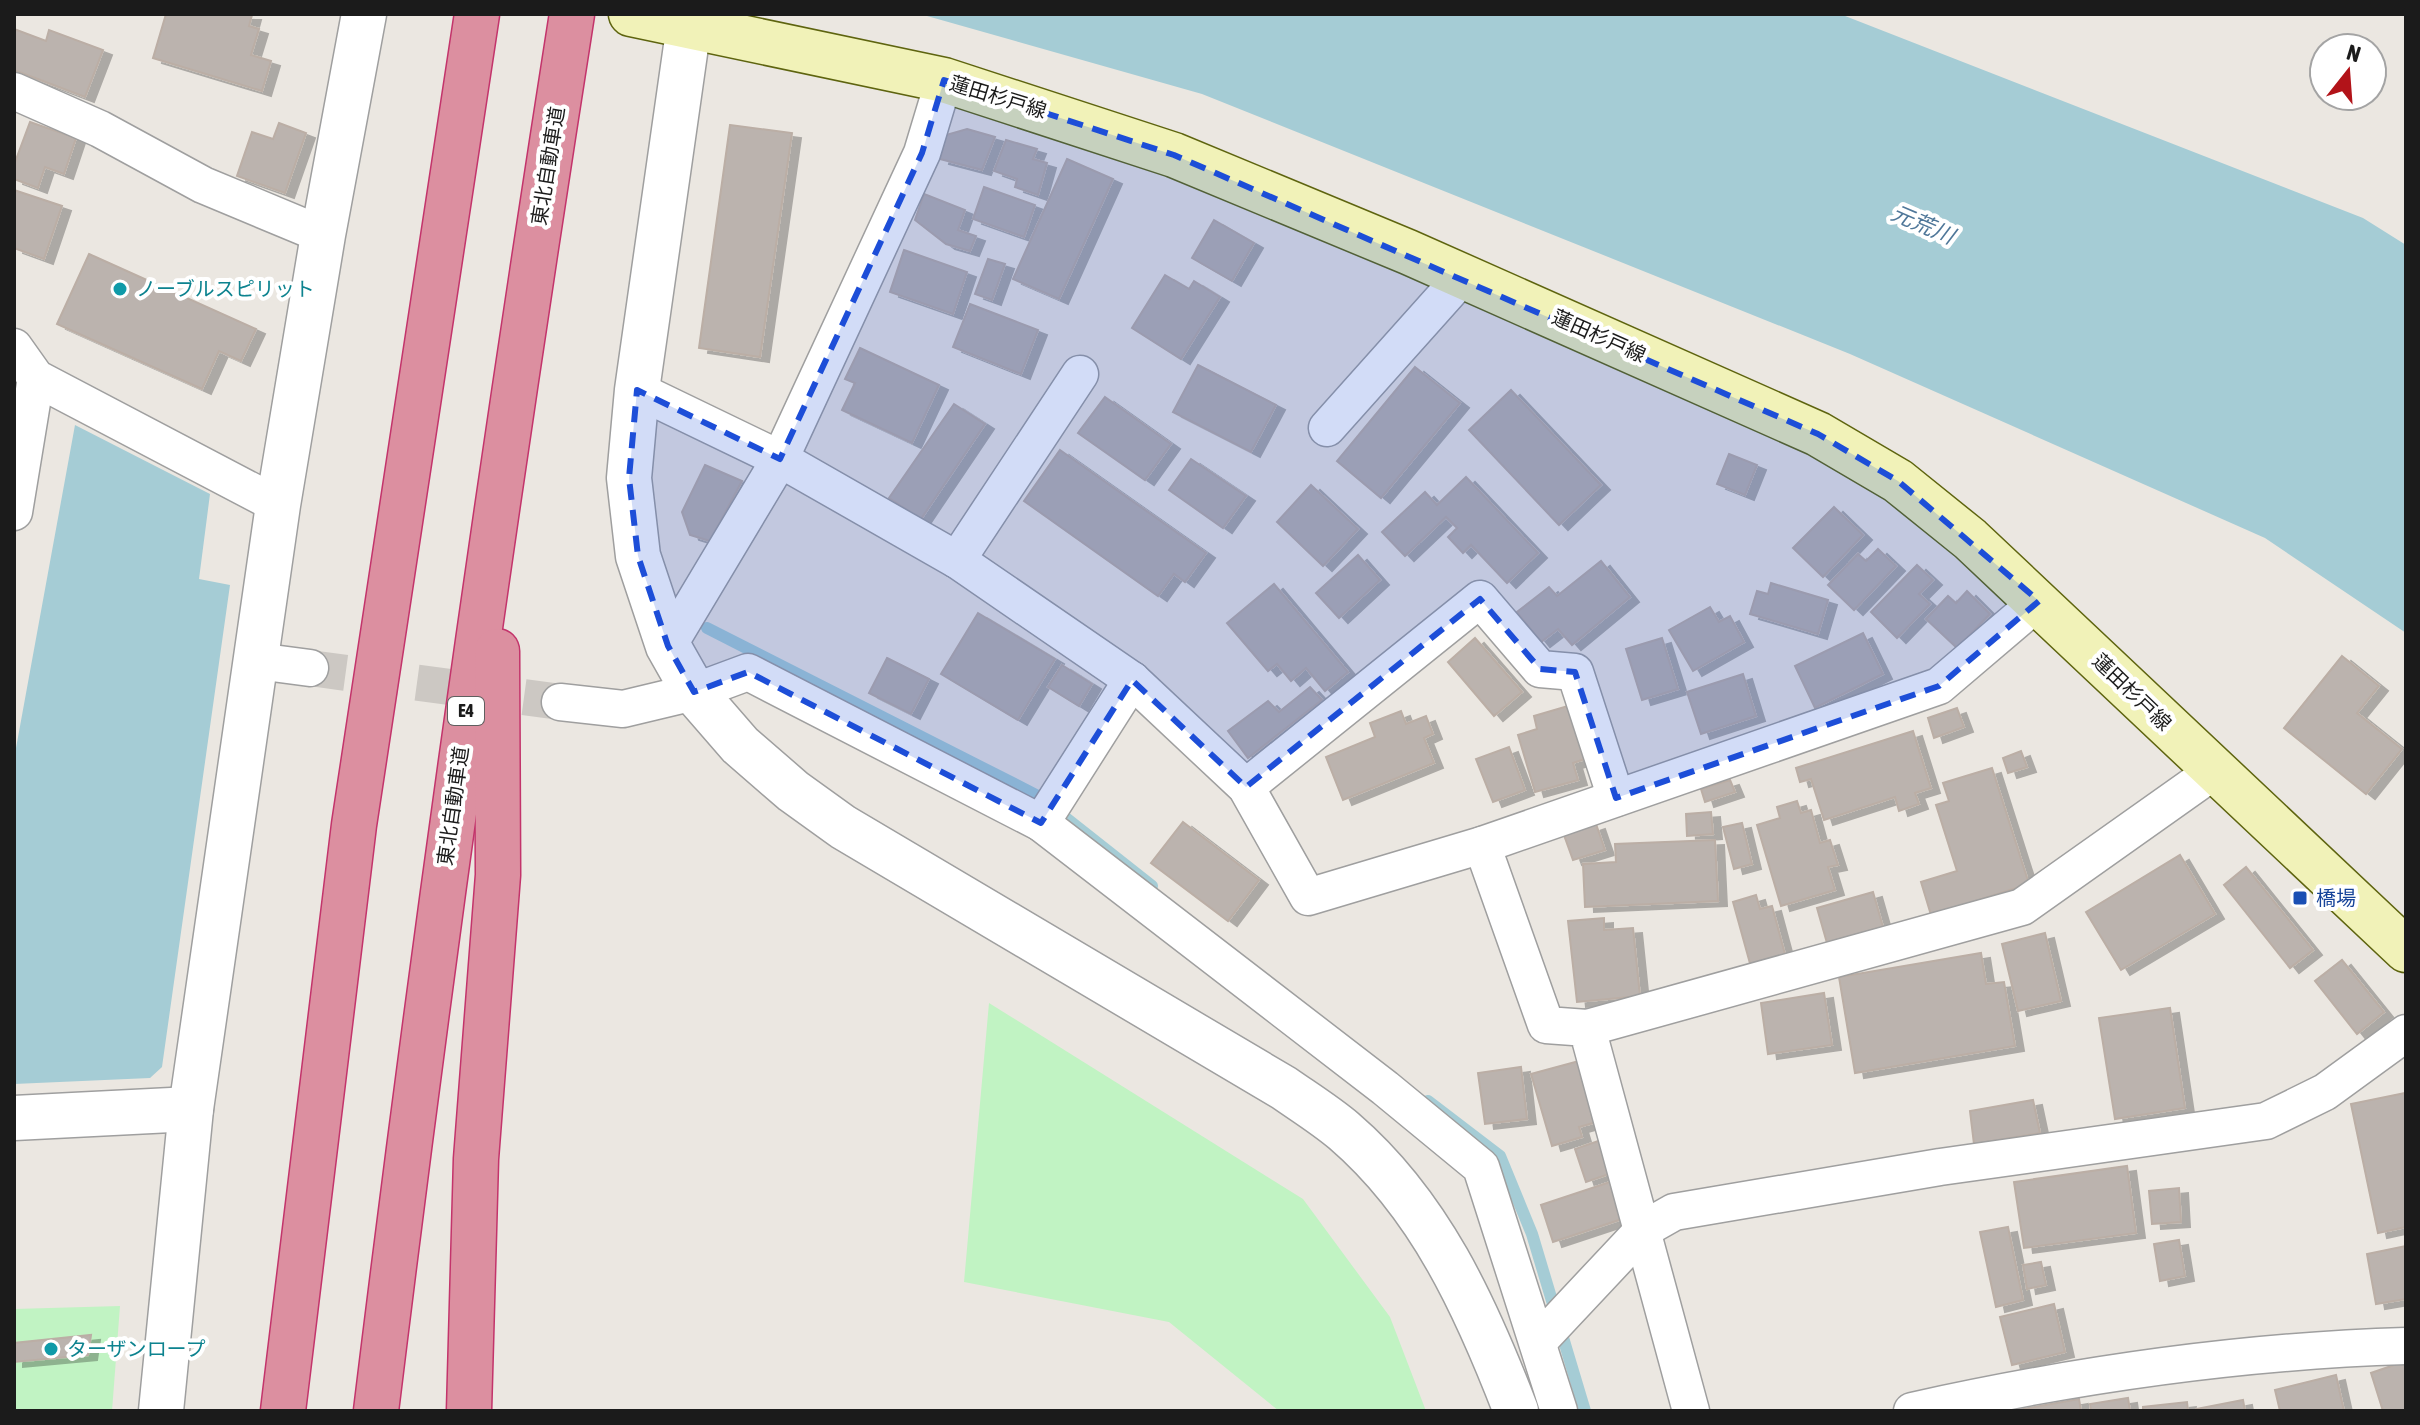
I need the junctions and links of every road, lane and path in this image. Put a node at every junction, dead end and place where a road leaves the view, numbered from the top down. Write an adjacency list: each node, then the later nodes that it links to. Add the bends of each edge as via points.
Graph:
1 (364, 14): 8 (street)
2 (477, 14): 41 (highway, via 354,825)
3 (572, 14): 16 (highway, 東北自動車道 / E4)
4 (631, 14): 5 (main road, 蓮田杉戸線)
5 (689, 25): 6 (main road, 蓮田杉戸線); 13 (street)
6 (944, 80): 9 (main road, 蓮田杉戸線, via 1174,155); 15 (street, via 922,153)
7 (14, 91): 8 (street, via 100,129 203,185)
8 (323, 235): 17 (street)
9 (1462, 277): 14 (street); 20 (main road, 蓮田杉戸線, via 1859,456 1934,509)
10 (14, 347): 12 (street)
11 (1080, 374): 19 (street)
12 (36, 378): 17 (street); 18 (street)
13 (637, 390): 15 (street); 21 (street, via 629,478 638,556)
14 (1327, 428)
15 (780, 459): 19 (street); 21 (street)
16 (496, 496): 42 (highway, 東北自動車道 / E4); 43 (highway, via 498,875 476,1159)
17 (278, 505): 22 (street)
18 (14, 512)
19 (957, 560): 24 (street)
20 (2039, 601): 27 (main road, 蓮田杉戸線); 29 (street, via 1939,686)
21 (668, 646): 25 (street)
22 (257, 661): 23 (street); 35 (street)
23 (310, 668)
24 (1132, 680): 28 (street); 30 (street)
25 (694, 692): 26 (street, via 623,709); 30 (street, via 748,672); 44 (street, via 740,745 843,827 1284,1088 1343,1131 1389,1176 1434,1235 1470,1300)
26 (560, 702)
27 (2214, 771): 32 (main road, 蓮田杉戸線); 33 (street, via 2022,907)
28 (1246, 787): 29 (street, via 1480,599 1540,669 1575,672); 31 (street, via 1308,897)
29 (1616, 798): 31 (street)
30 (1041, 823): 38 (street, via 1481,1167)
31 (1482, 845): 33 (street, via 1546,1025)
32 (2406, 950)
33 (1587, 1028): 37 (street)
34 (2406, 1033): 37 (street, via 2325,1092 2266,1121 1940,1167 1674,1212)
35 (191, 1109): 36 (street); 40 (street)
36 (14, 1118)
37 (1644, 1229): 38 (street); 46 (street)
38 (1538, 1342): 45 (street)
39 (2406, 1346): 47 (street, via 2301,1349 2208,1360)
40 (161, 1411)
41 (283, 1411)
42 (376, 1411)
43 (469, 1411)
44 (1516, 1411)
45 (1559, 1411)
46 (1691, 1411)
47 (1912, 1411)

